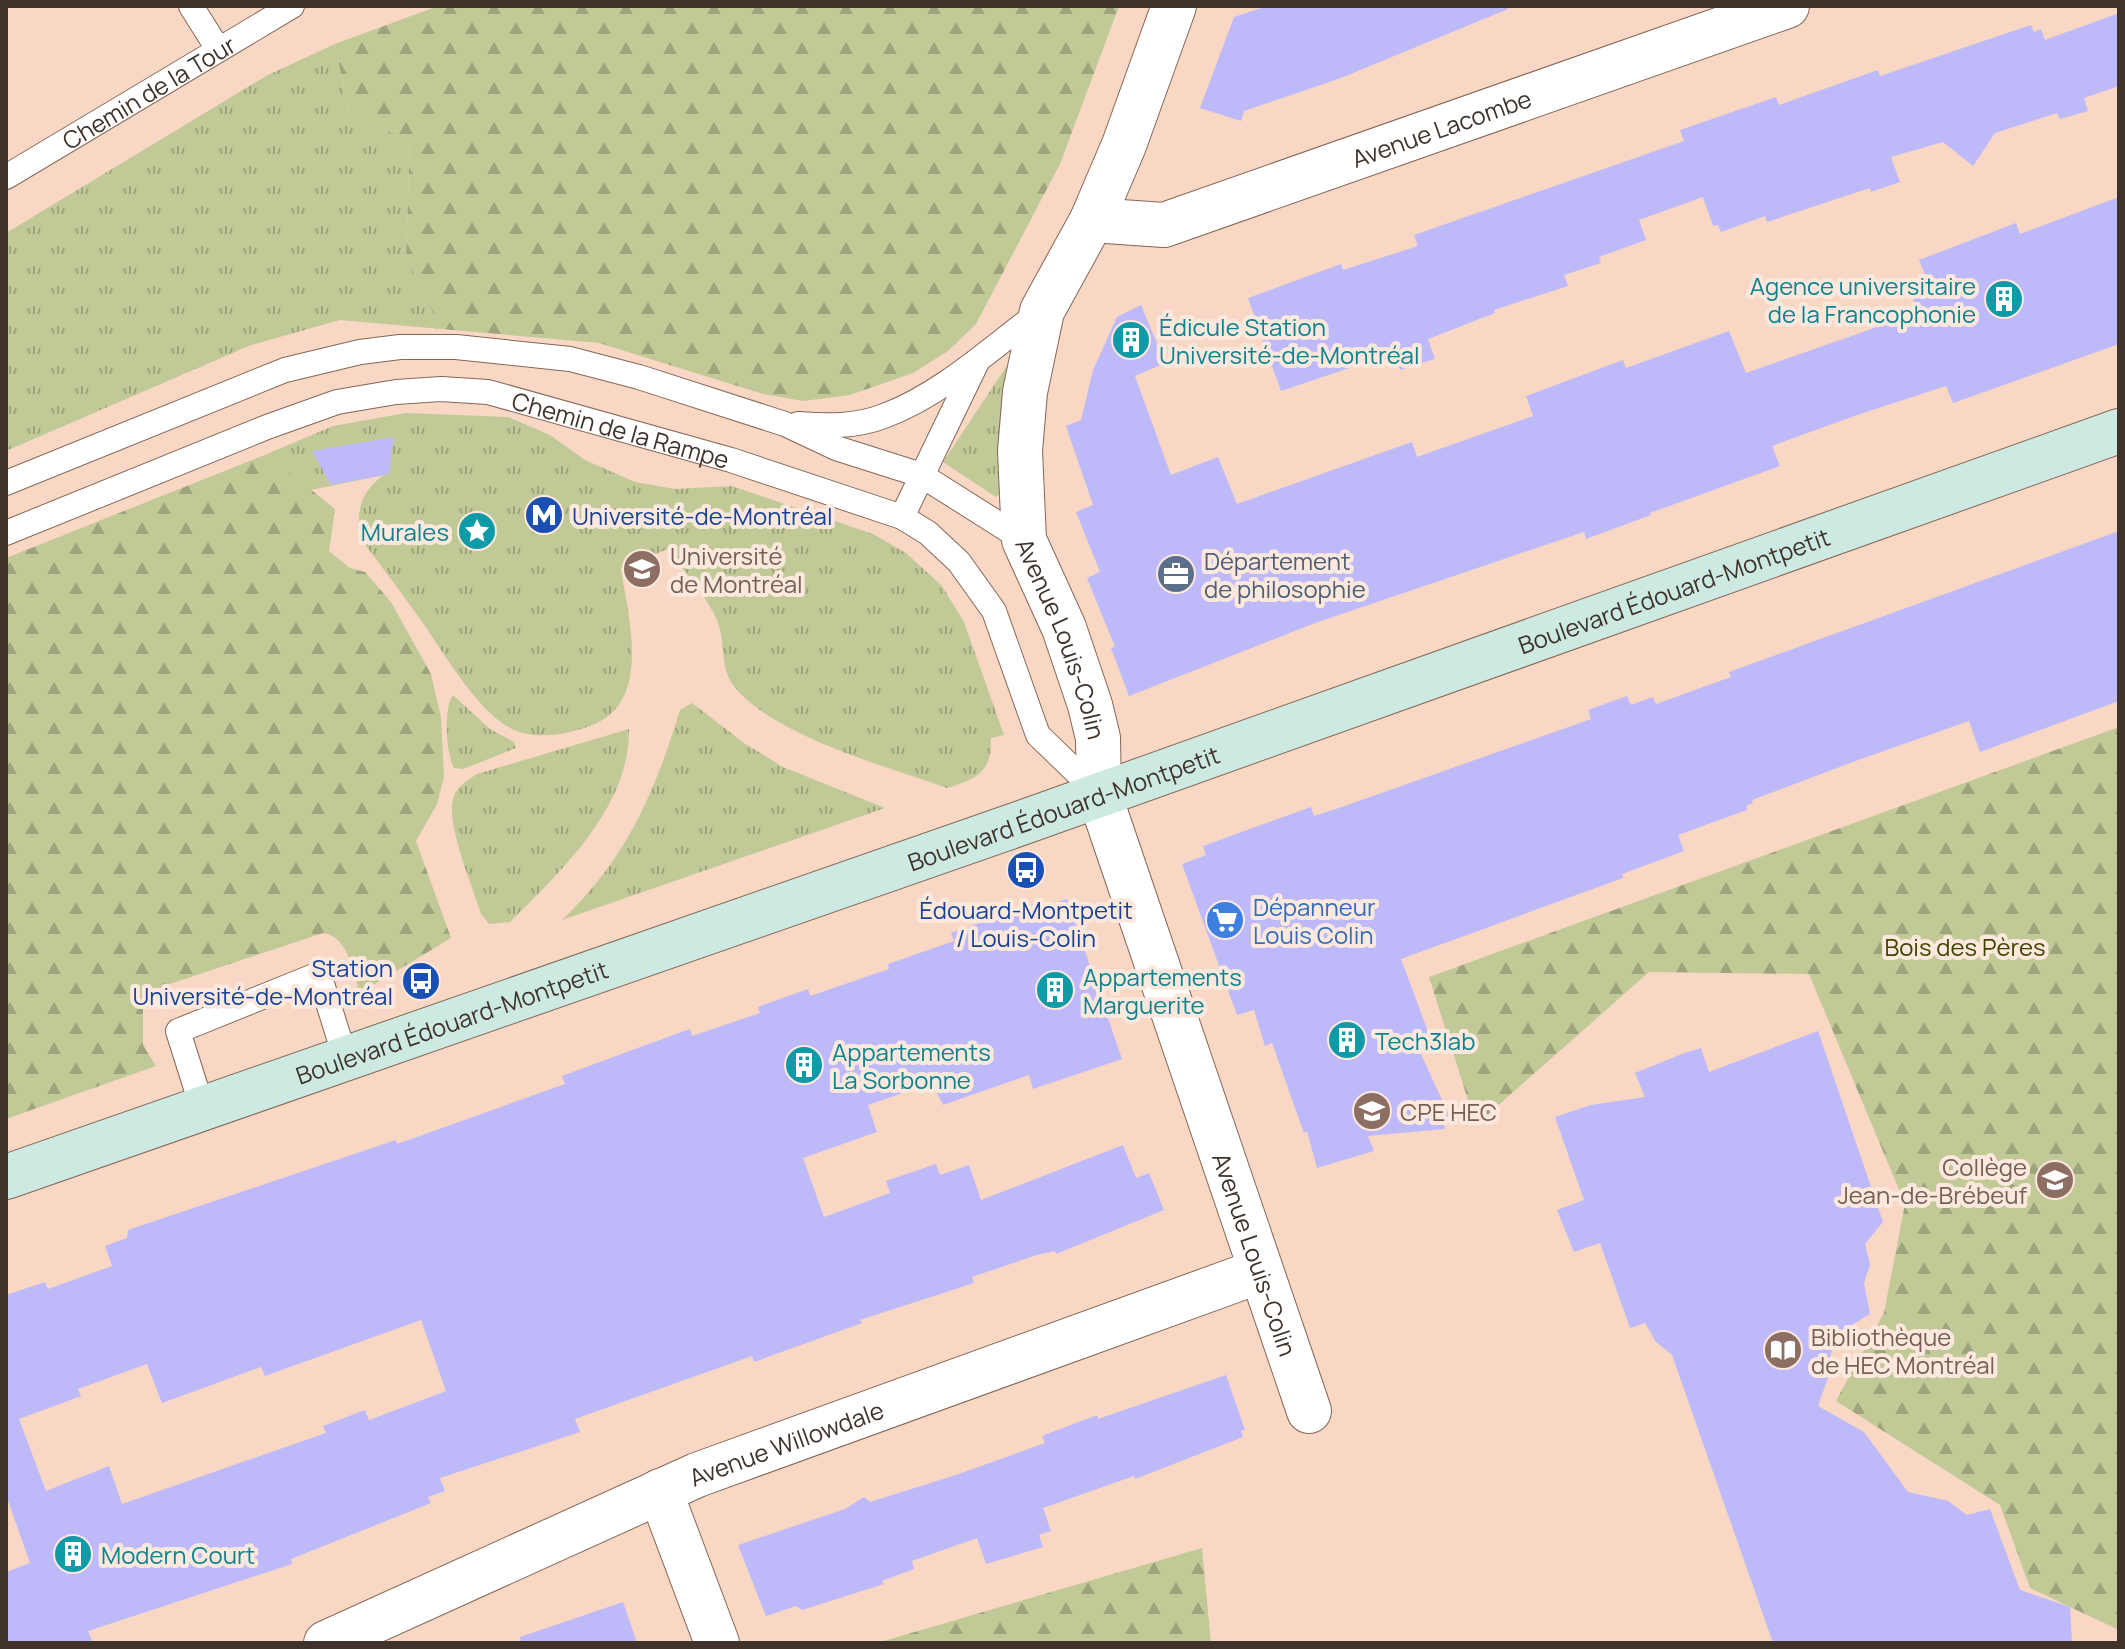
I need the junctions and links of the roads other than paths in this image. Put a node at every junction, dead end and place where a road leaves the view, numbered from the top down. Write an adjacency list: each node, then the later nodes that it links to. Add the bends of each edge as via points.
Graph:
1 (191, 6): 5 (lane)
2 (1174, 6): 7 (street, Avenue Louis-Colin)
3 (1787, 6): 7 (street, Avenue Lacombe, via 1164,225)
4 (283, 8): 5 (lane, Chemin de la Tour)
5 (218, 49): 6 (lane, Chemin de la Tour)
6 (6, 177)
7 (1092, 220): 8 (street, Avenue Louis-Colin)
8 (1042, 311): 9 (lane, Chemin de la Rampe); 16 (street, Avenue Louis-Colin, via 1025,392 1020,451)
9 (980, 356): 10 (lane, Chemin de la Rampe, via 884,417 841,426); 12 (lane)
10 (785, 424): 12 (lane, Chemin de la Rampe, via 836,448); 13 (lane, Chemin de la Rampe, via 570,359 400,347 285,370)
11 (2119, 431): 17 (street, Boulevard Édouard-Montpetit)
12 (921, 475): 14 (lane); 16 (lane, Chemin de la Rampe)
13 (6, 483)
14 (902, 517): 15 (lane, Chemin de la Rampe, via 568,413 488,392 441,389 337,402); 17 (lane, Chemin de la Rampe, via 944,545 976,584 994,611 1038,735)
15 (6, 533)
16 (1024, 540): 17 (street, Avenue Louis-Colin, via 1064,628 1090,705 1098,738)
17 (1099, 794): 18 (street, Boulevard Édouard-Montpetit); 21 (street, Avenue Louis-Colin)
18 (345, 1057): 19 (street, Boulevard Édouard-Montpetit); 19 (lane, via 319,974 178,1031)
19 (202, 1107): 20 (street, Boulevard Édouard-Montpetit)
20 (6, 1177)
21 (1260, 1271): 22 (street, Avenue Louis-Colin); 23 (street, Avenue Willowdale)
22 (1309, 1411)
23 (660, 1491): 24 (street, Avenue Willowdale); 25 (street)
24 (326, 1643)
25 (717, 1643)

